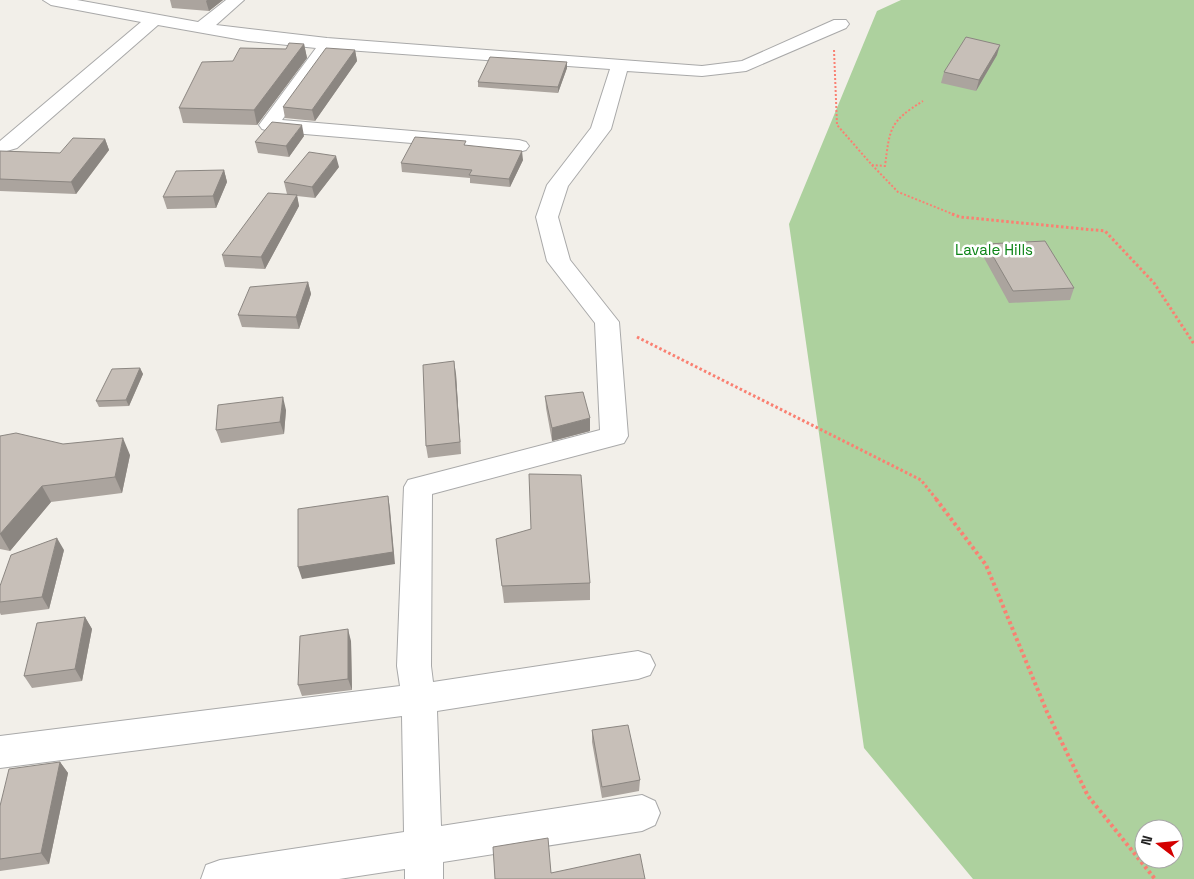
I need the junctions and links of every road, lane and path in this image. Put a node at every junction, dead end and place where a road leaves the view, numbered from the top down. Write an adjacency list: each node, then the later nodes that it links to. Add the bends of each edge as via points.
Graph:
1 (51, 0): 3 (street)
2 (236, 0): 5 (street)
3 (155, 19): 5 (street); 10 (street, via 10,144)
4 (840, 24): 7 (street, via 746,66 702,71); 11 (path, via 845,28 844,33 834,43 837,125)
5 (203, 26): 6 (street)
6 (328, 44): 7 (street, via 366,44); 9 (street, via 270,125)
7 (620, 65): 12 (street, via 600,130 558,185 547,217 558,261)
8 (923, 101): 11 (path, via 900,114 891,125 885,166)
9 (519, 146)
10 (0, 147)
11 (872, 165): 13 (path, via 898,192 960,217 1105,231 1154,283)
12 (607, 322): 15 (street, via 614,436 418,487 414,666); 20 (path, via 921,480 986,565 1047,712 1088,796)
13 (1194, 344)
14 (638, 666): 15 (street)
15 (419, 699): 16 (street); 18 (street)
16 (0, 752)
17 (642, 813): 18 (street)
18 (423, 864): 19 (street)
19 (220, 879)
20 (1155, 879)

